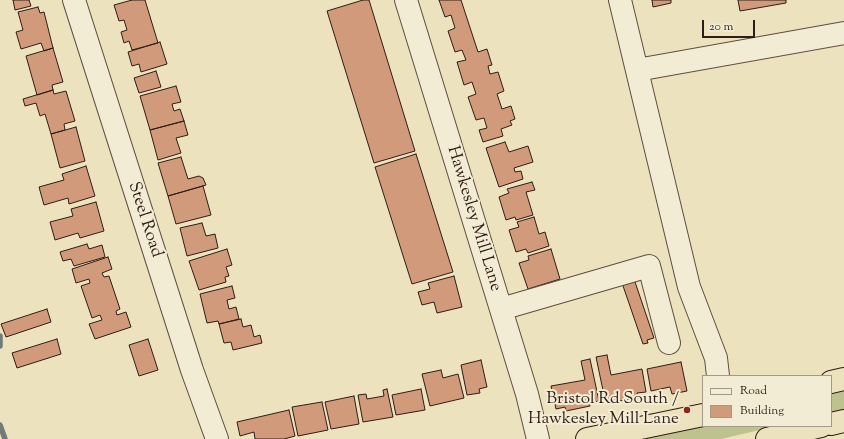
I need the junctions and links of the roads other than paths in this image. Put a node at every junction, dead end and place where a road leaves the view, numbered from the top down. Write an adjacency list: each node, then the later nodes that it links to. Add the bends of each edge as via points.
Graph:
1 (74, 0): 15 (street, Steel Road, via 192,370)
2 (406, 0): 6 (street, Hawkesley Mill Lane)
3 (620, 0): 5 (street)
4 (844, 33): 5 (street)
5 (637, 70): 8 (street, via 689,287 716,358)
6 (501, 309): 7 (street, via 649,266); 16 (street, Hawkesley Mill Lane)
7 (669, 343)
8 (718, 375)
9 (844, 379): 10 (highway)
10 (832, 382)
11 (700, 412): 17 (highway)
12 (844, 420): 13 (highway)
13 (832, 424)
14 (817, 427): 18 (highway)
15 (217, 439)
16 (538, 439)
17 (587, 439)
18 (767, 439)

